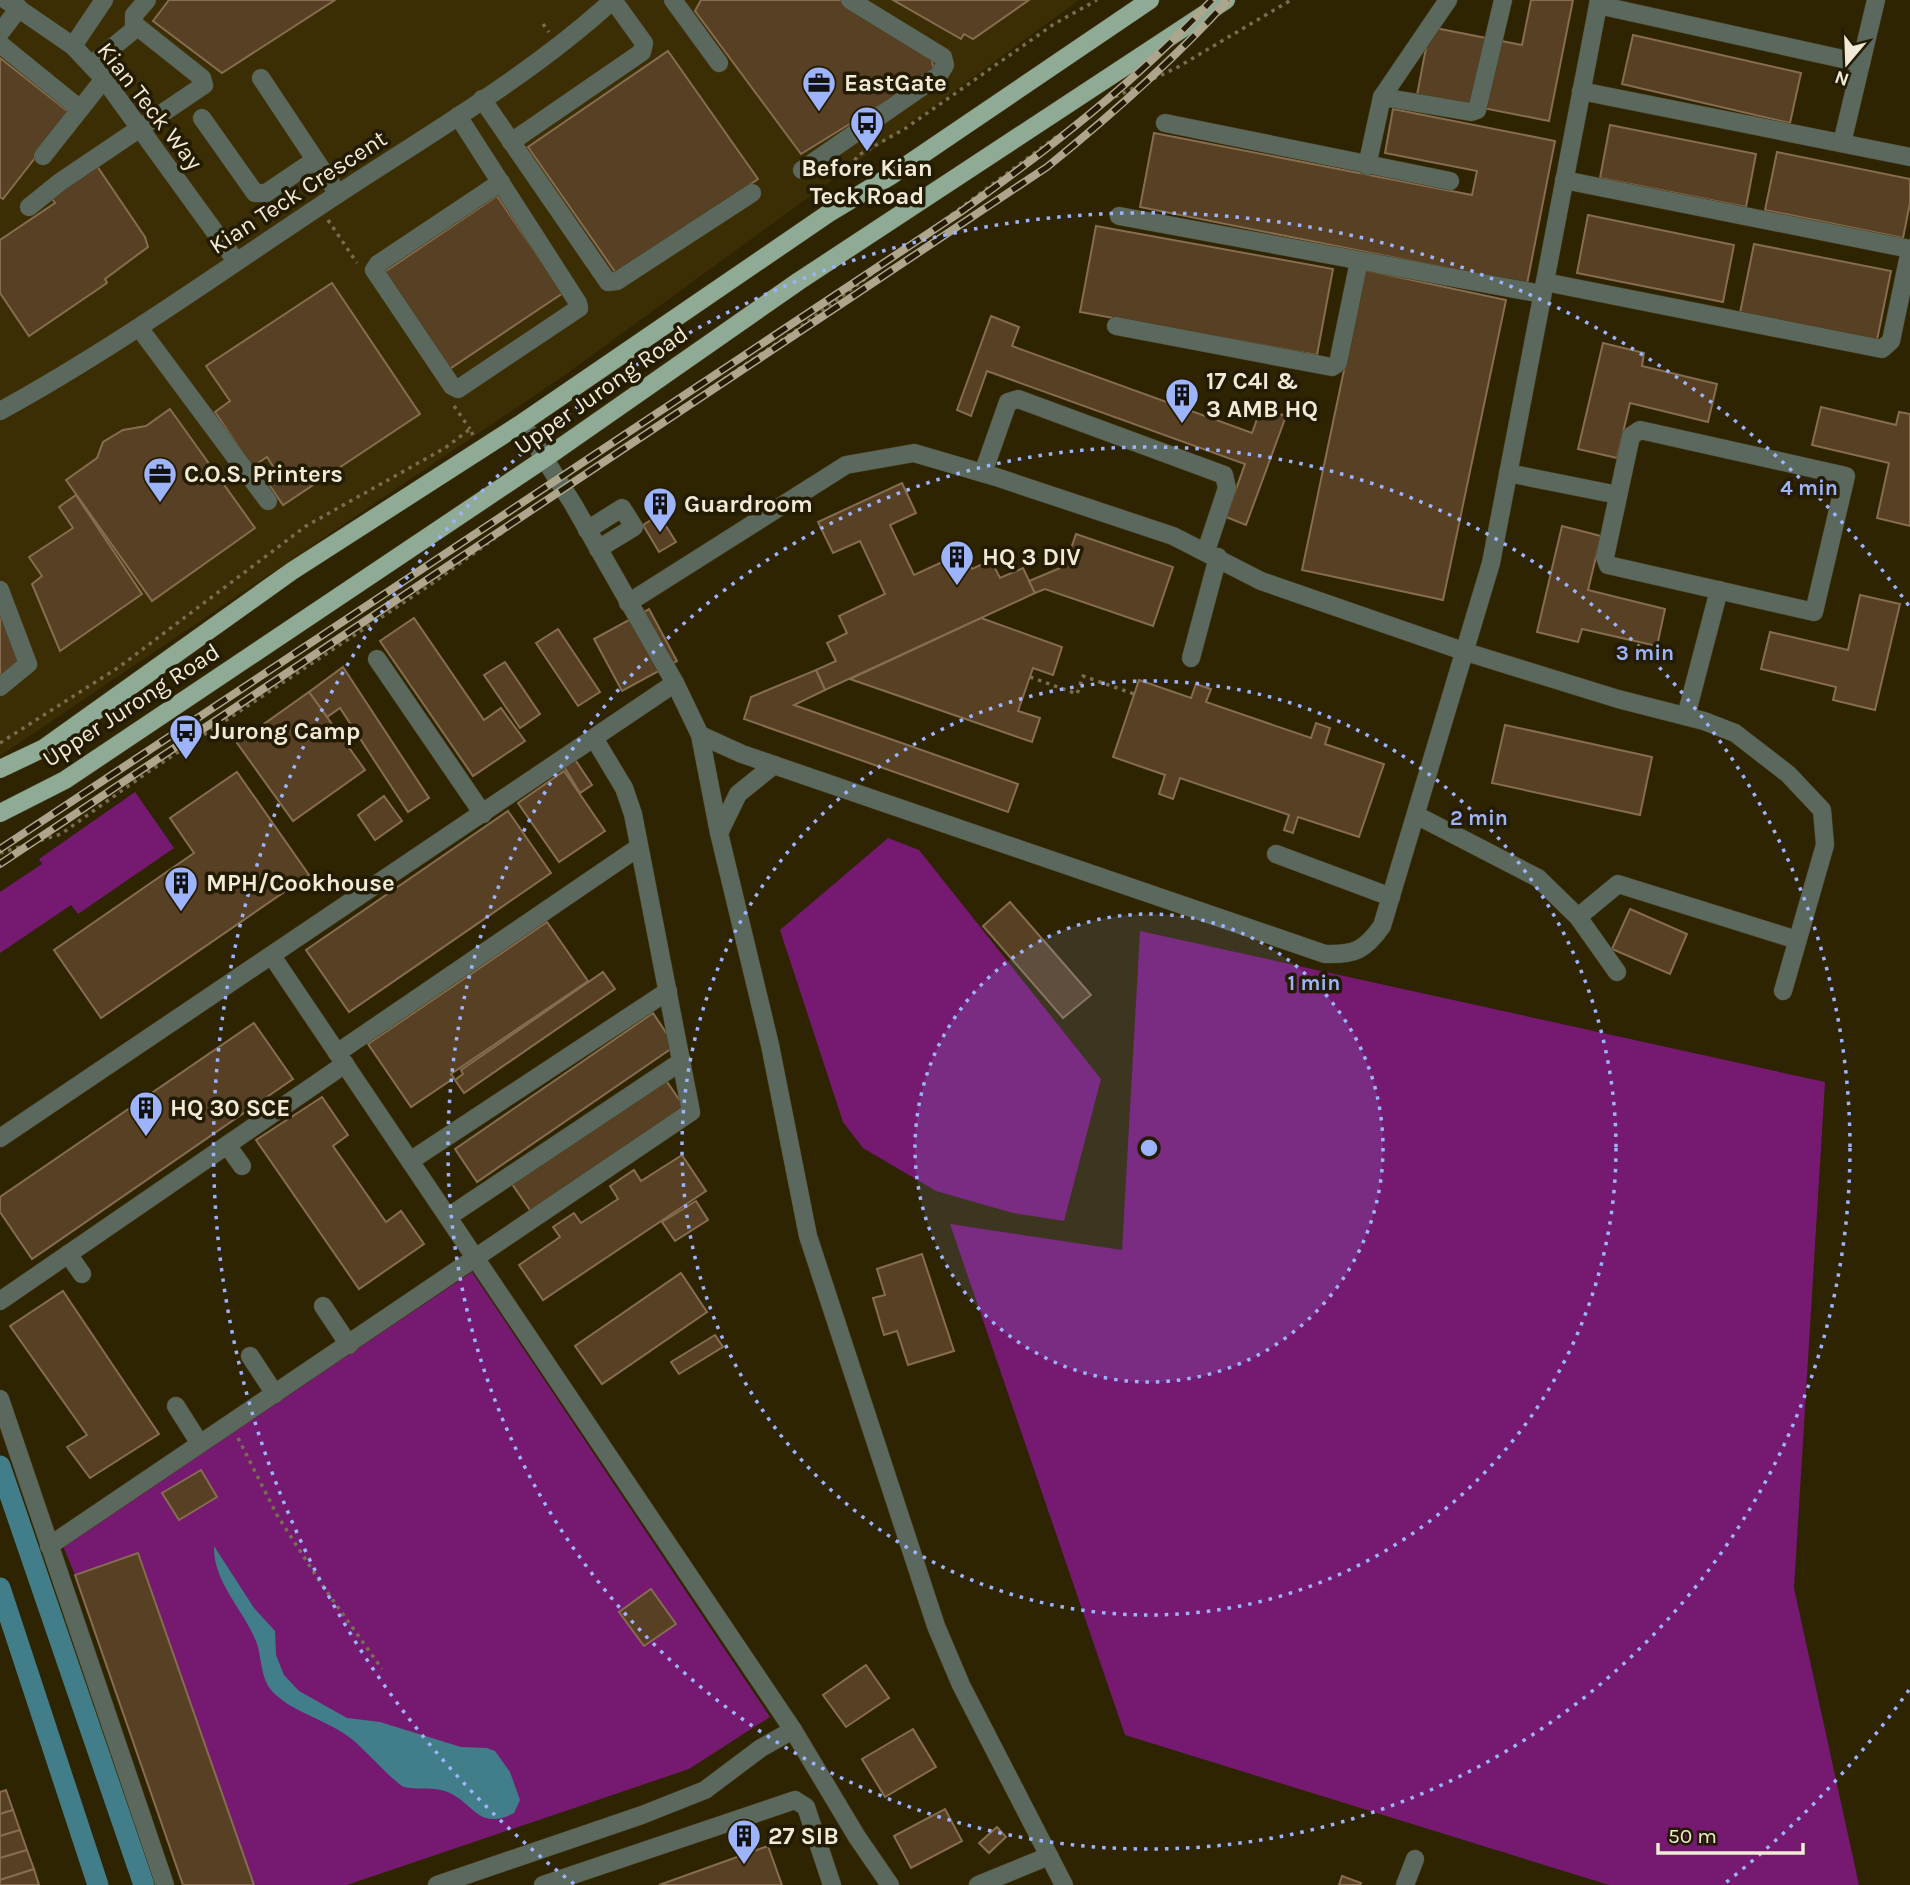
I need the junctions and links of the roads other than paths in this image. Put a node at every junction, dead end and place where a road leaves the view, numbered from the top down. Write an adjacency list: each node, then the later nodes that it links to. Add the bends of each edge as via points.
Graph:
1 (104, 0): 16 (street)
2 (147, 0): 13 (street, via 134,15)
3 (613, 0): 24 (street, Kian Teck Crescent, via 583,29); 30 (street, via 644,43 642,52)
4 (850, 0): 36 (street, via 943,57 944,65 939,75)
5 (1150, 0): 51 (main road, Upper Jurong Road)
6 (1226, 0): 52 (main road, Upper Jurong Road, via 799,281)
7 (1448, 0): 23 (street)
8 (1503, 0): 23 (street, via 1476,110 1471,113)
9 (1876, 0): 18 (street)
10 (678, 2): 17 (street)
11 (1598, 3): 18 (street); 22 (street)
12 (13, 4): 14 (street); 16 (street, Kian Teck Way)
13 (136, 28): 19 (street); 29 (street, via 204,82 201,89)
14 (0, 33)
15 (0, 44): 25 (street)
16 (73, 46): 19 (street, Kian Teck Way)
17 (719, 62)
18 (1861, 63): 31 (street)
19 (91, 65): 21 (street, Kian Teck Way)
20 (261, 78): 34 (street)
21 (104, 79): 25 (street); 29 (street, Kian Teck Way)
22 (1581, 91): 31 (street); 37 (street)
23 (1382, 97): 35 (street)
24 (482, 99): 26 (street, Kian Teck Crescent); 30 (street)
25 (80, 109): 32 (street)
26 (458, 116): 39 (street); 41 (street, Kian Teck Crescent)
27 (201, 118): 34 (street, via 255,193 266,192)
28 (1165, 123): 35 (street)
29 (140, 127): 42 (street); 45 (street, Kian Teck Way)
30 (511, 142): 40 (street, via 608,282 617,281)
31 (1842, 143): 33 (street)
32 (43, 156)
33 (1910, 157)
34 (315, 160): 41 (street)
35 (1367, 166): 38 (street)
36 (802, 170)
37 (1564, 180): 44 (street); 47 (street)
38 (1450, 181)
39 (501, 182): 39 (street, via 579,308 458,390 374,270)
40 (752, 192)
41 (338, 194): 45 (street, Kian Teck Crescent)
42 (29, 207)
43 (1119, 216): 46 (street)
44 (1910, 249): 47 (street, via 1891,341 1882,349)
45 (236, 261): 49 (street, Kian Teck Crescent)
46 (1359, 261): 47 (street); 48 (street, via 1338,363 1332,368)
47 (1543, 288): 54 (street)
48 (1116, 326)
49 (140, 328): 50 (street, Kian Teck Crescent, via 78,369); 56 (street)
50 (0, 411)
51 (522, 423): 52 (street); 72 (main road, Upper Jurong Road, via 292,571 44,748)
52 (544, 459): 57 (street); 73 (main road, Upper Jurong Road, via 65,780)
53 (983, 473): 59 (street, via 1172,536); 59 (street, via 1008,402 1018,399 1224,475 1227,488); 62 (street, via 914,453 846,465)
54 (1508, 473): 55 (street); 63 (street, via 1491,563)
55 (1618, 495): 61 (street, via 1605,557 1608,565); 61 (street, via 1631,436 1640,430 1846,476 1814,612)
56 (268, 501)
57 (587, 530): 58 (street); 58 (street, via 622,508 634,527)
58 (598, 549): 62 (street)
59 (1212, 554): 63 (street, via 1261,581); 64 (street)
60 (0, 590): 67 (street, via 28,664)
61 (1719, 590): 68 (street)
62 (628, 603): 66 (street)
63 (1466, 652): 68 (street); 75 (street)
64 (1191, 658)
65 (377, 659): 74 (street)
66 (675, 683): 69 (street); 70 (street)
67 (0, 687)
68 (1686, 716): 81 (street, via 1735,733 1788,774 1822,810 1825,845)
69 (700, 735): 71 (street); 76 (street)
70 (594, 738): 74 (street); 77 (street, via 628,795)
71 (774, 765): 76 (street, via 738,794); 79 (street, via 1325,954 1347,955 1370,944 1382,926)
72 (0, 769)
73 (0, 813)
74 (483, 814): 82 (street)
75 (1416, 815): 79 (street); 80 (street, via 1538,878)
76 (719, 833): 106 (street, via 770,1045 808,1236 936,1626 961,1685)
77 (639, 847): 84 (street); 86 (street)
78 (1276, 854): 79 (street)
79 (1391, 897)
80 (1578, 917): 81 (street, via 1618,884); 83 (street)
81 (1797, 940): 85 (street)
82 (272, 956): 86 (street); 88 (street)
83 (1618, 972)
84 (668, 991): 87 (street); 90 (street)
85 (1783, 991)
86 (341, 1058): 89 (street); 90 (street)
87 (682, 1061): 92 (street); 94 (street, via 693,1108 688,1116)
88 (0, 1138)
89 (227, 1144): 91 (street); 93 (street)
90 (410, 1161): 92 (street)
91 (242, 1166)
92 (448, 1217): 94 (street)
93 (68, 1254): 95 (street); 96 (street)
94 (476, 1259): 98 (street); 105 (street)
95 (82, 1274)
96 (0, 1301)
97 (323, 1306): 98 (street)
98 (349, 1345): 100 (street)
99 (250, 1356): 100 (street)
100 (275, 1394): 103 (street)
101 (0, 1399): 104 (street)
102 (176, 1406): 103 (street)
103 (200, 1444): 104 (street)
104 (49, 1546): 108 (street)
105 (793, 1730): 109 (street, via 705,1790); 112 (street)
106 (1049, 1856): 113 (street); 114 (street)
107 (1415, 1859): 115 (street)
108 (165, 1885)
109 (437, 1885)
110 (543, 1885): 111 (street, via 790,1800 806,1807)
111 (832, 1885)
112 (890, 1885)
113 (978, 1885)
114 (1064, 1885)
115 (1405, 1885)

